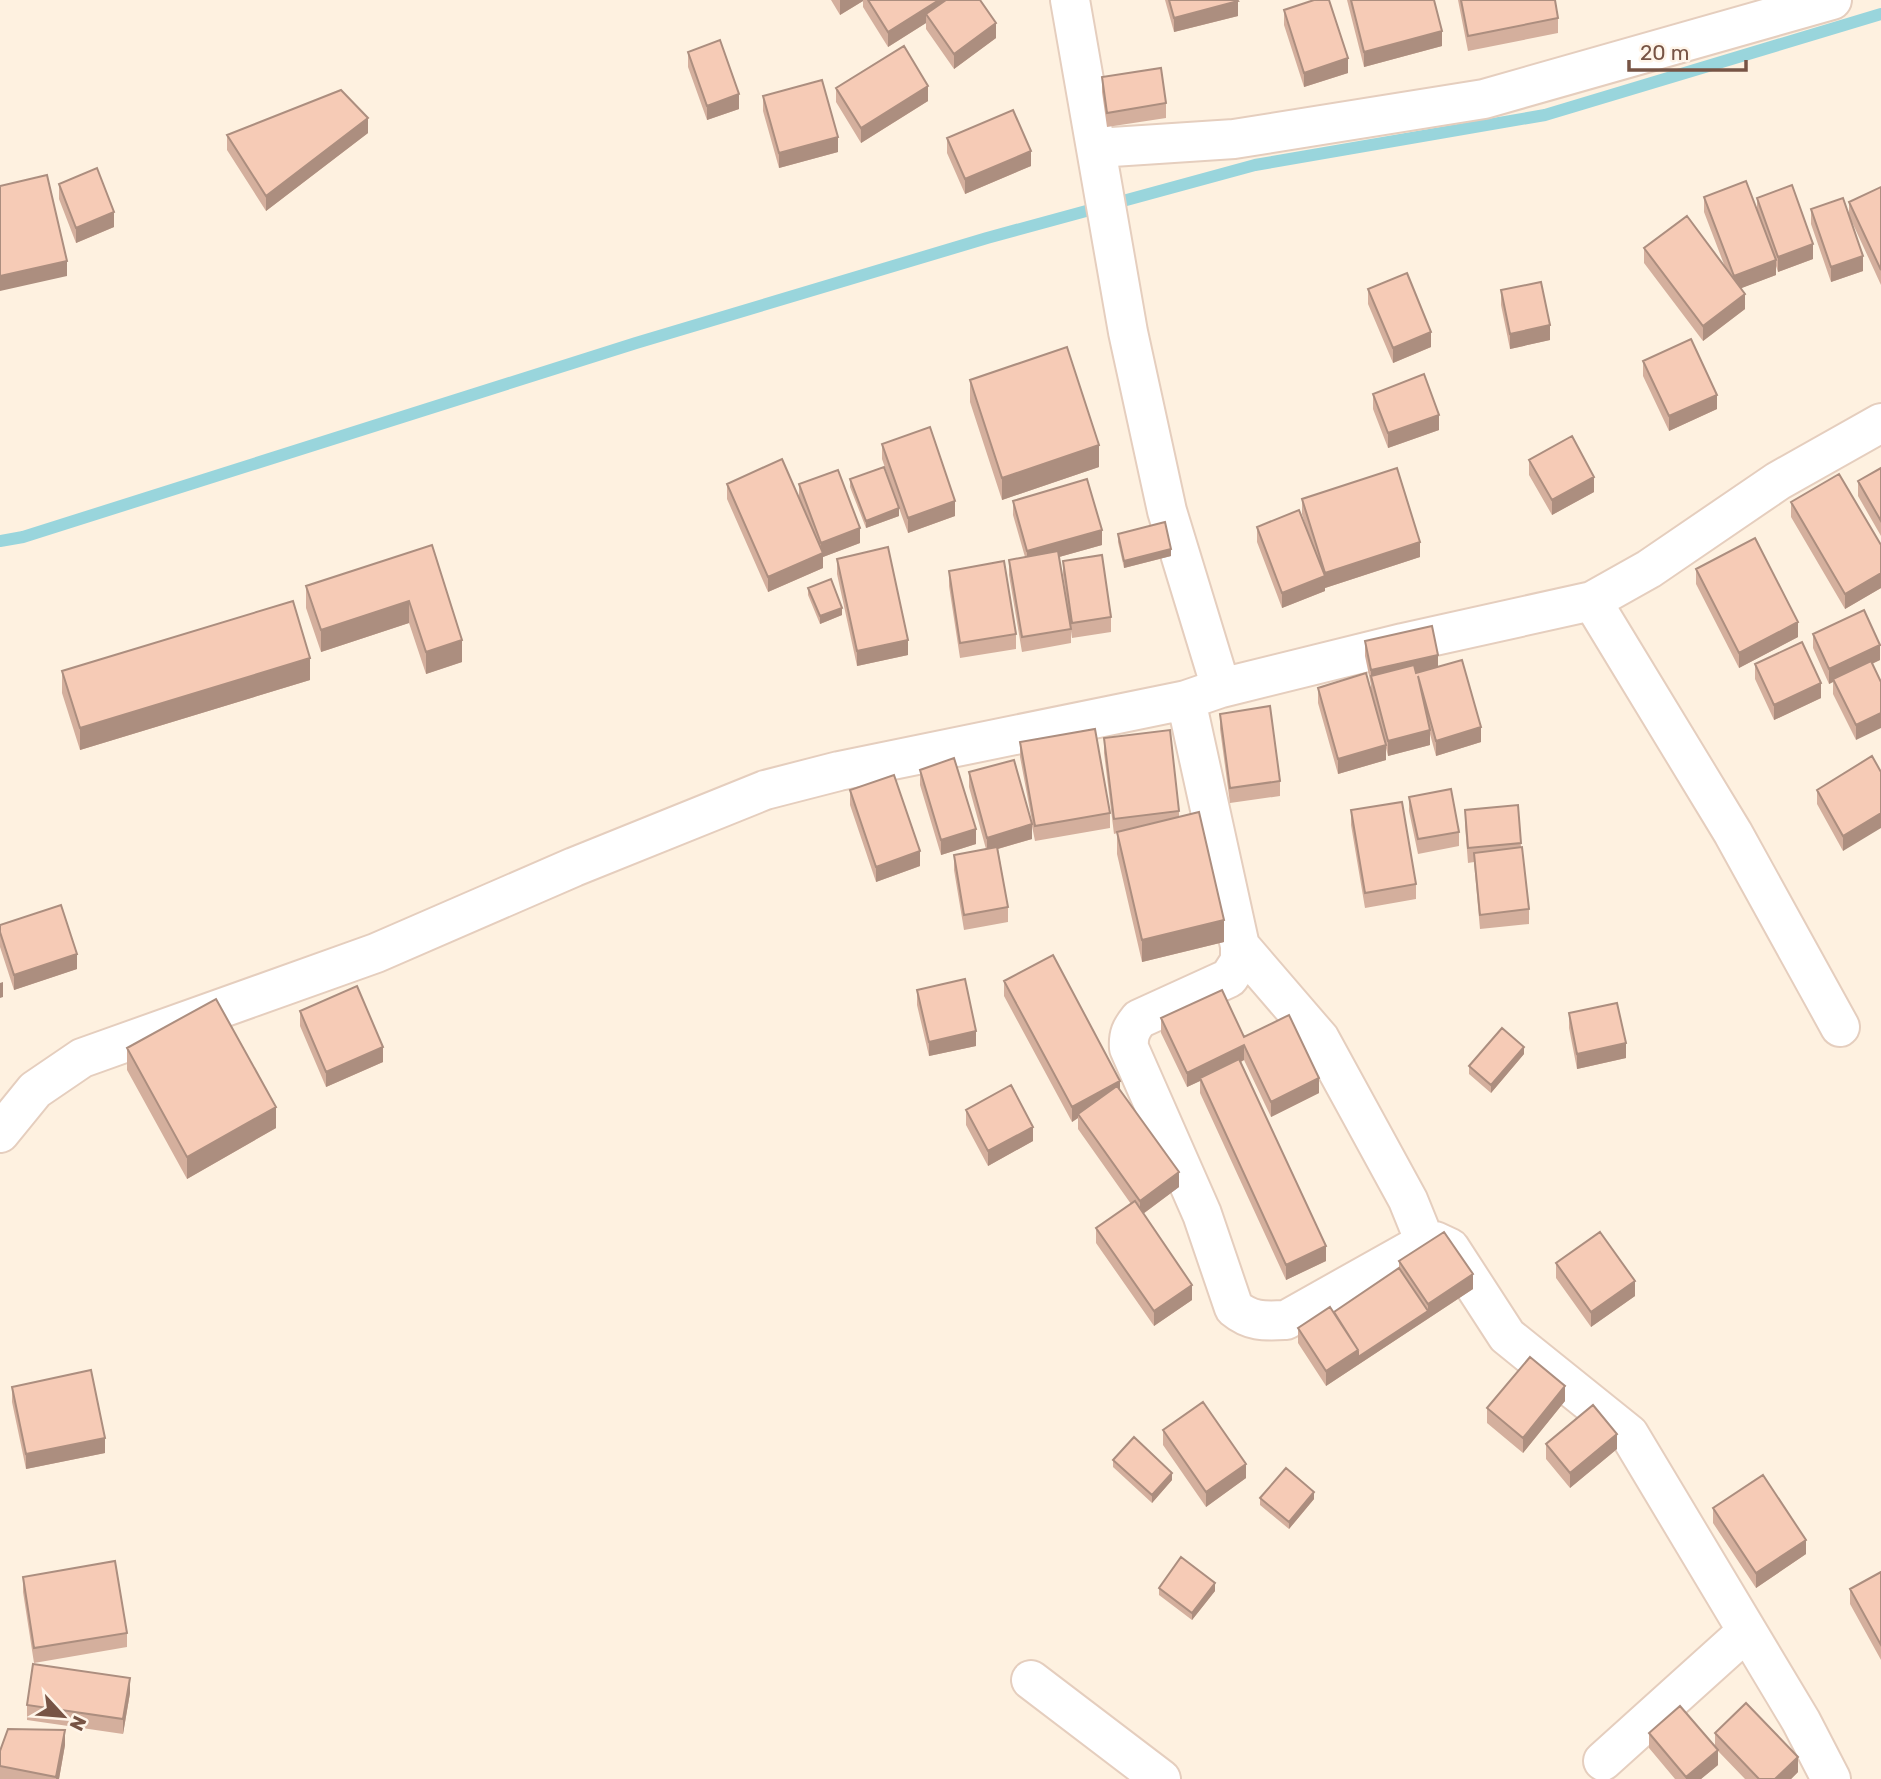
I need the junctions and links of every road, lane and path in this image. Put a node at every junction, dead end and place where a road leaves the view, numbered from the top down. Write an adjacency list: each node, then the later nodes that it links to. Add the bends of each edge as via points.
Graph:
1 (1070, 0): 3 (street)
2 (1832, 0): 3 (street, via 1484,99)
3 (1099, 161): 6 (street, via 1128,331)
4 (1881, 423): 5 (street, via 1778,481 1650,569)
5 (1592, 601): 6 (street); 8 (street, via 1733,833)
6 (1203, 694): 7 (street); 9 (street, via 765,790 376,953 82,1058 35,1090)
7 (1240, 946): 10 (street, via 1320,1039 1408,1200); 10 (street, via 1240,961 1229,978 1139,1019 1128,1039 1202,1214 1234,1308 1260,1322 1286,1320)
8 (1840, 1027)
9 (0, 1133)
10 (1425, 1242): 11 (street, via 1442,1242 1450,1248 1507,1336 1629,1434)
11 (1745, 1633): 13 (street); 15 (street, via 1801,1721)
12 (1031, 1680): 14 (street)
13 (1603, 1761)
14 (1161, 1779)
15 (1831, 1779)

